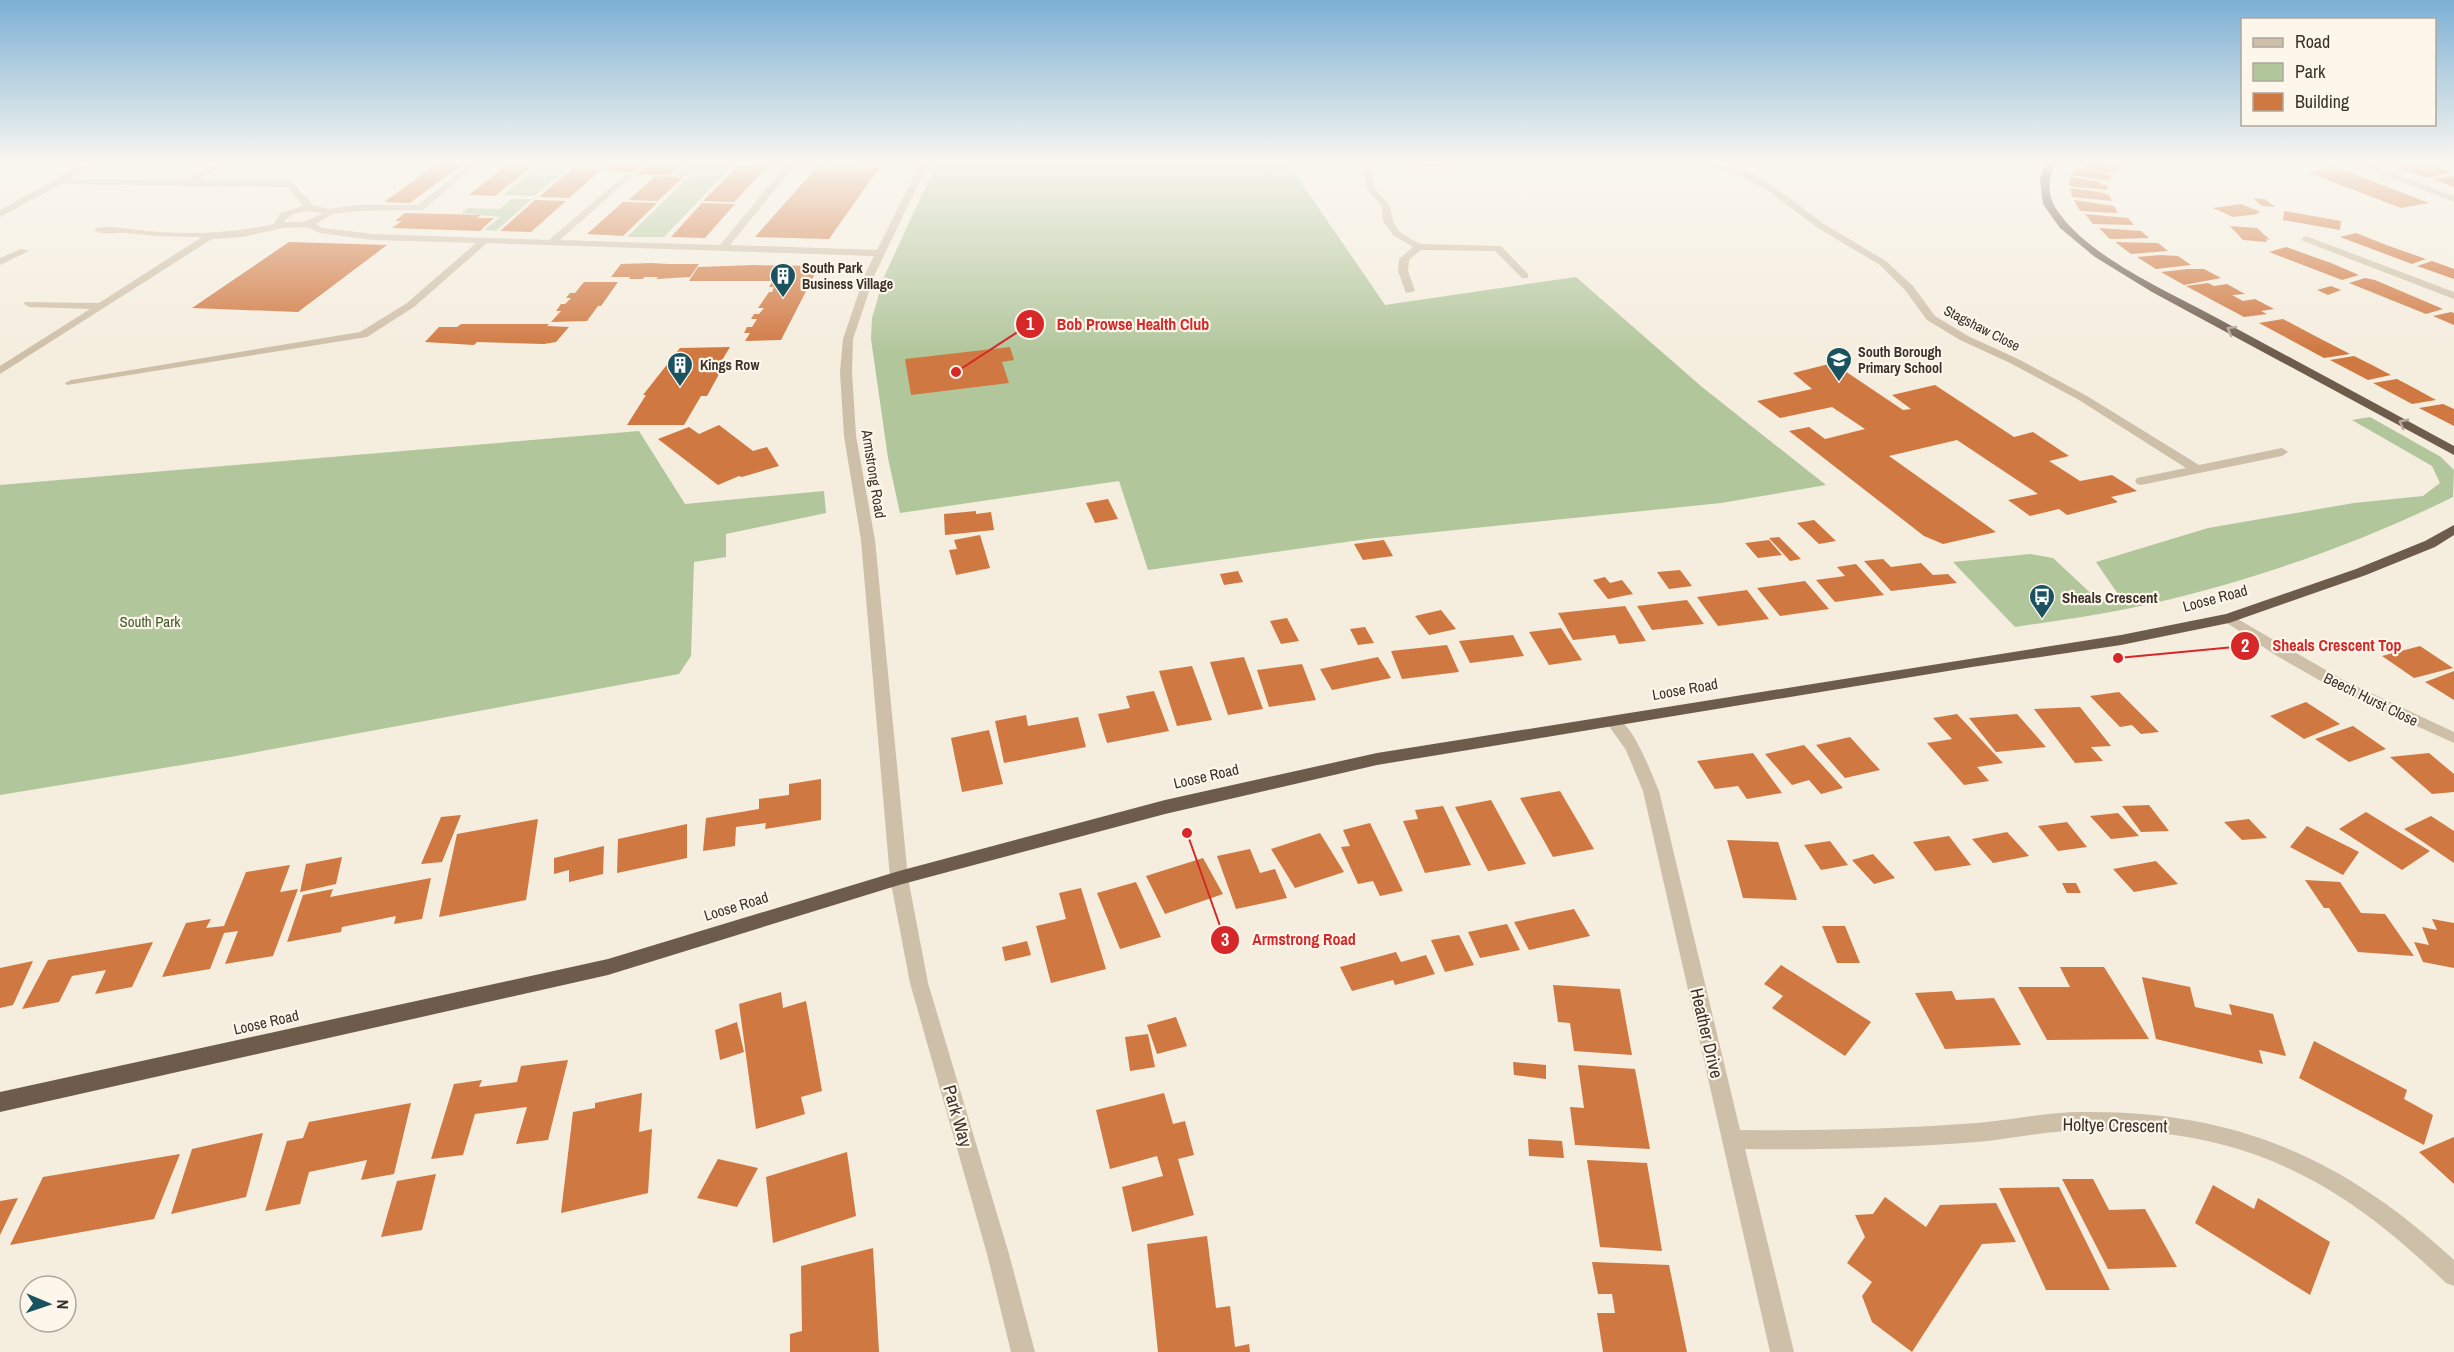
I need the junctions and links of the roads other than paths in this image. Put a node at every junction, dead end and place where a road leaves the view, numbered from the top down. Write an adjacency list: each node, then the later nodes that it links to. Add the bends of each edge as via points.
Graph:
1 (270, 225): 10 (street, via 242,234)
2 (311, 225): 12 (street, via 320,230 373,237)
3 (571, 225): 13 (street)
4 (742, 225): 15 (street)
5 (895, 225): 17 (street, Armstrong Road)
6 (1391, 225): 14 (street, via 1396,233)
7 (1820, 225): 28 (street, Stagshaw Close, via 1883,263 1909,288 1931,318 2083,398)
8 (2062, 225): 26 (highway, one-way to 8, via 2120,269)
9 (99, 230): 10 (street)
10 (210, 236): 23 (street)
11 (2306, 239): 21 (street)
12 (484, 241): 13 (street); 25 (street, via 392,318 363,335)
13 (551, 243): 15 (street)
14 (1419, 247): 19 (street, via 1498,248); 20 (street, via 1404,259 1403,271)
15 (723, 248): 17 (street)
16 (24, 251): 18 (street)
17 (882, 253): 36 (street, Armstrong Road, via 870,274 848,339 846,372 855,472 868,540)
18 (0, 262)
19 (1525, 276)
20 (1410, 291)
21 (2454, 296)
22 (29, 304): 23 (street)
23 (102, 306): 24 (street)
24 (0, 371)
25 (71, 383)
26 (2454, 451)
27 (2282, 452): 28 (street)
28 (2198, 470): 29 (street)
29 (2141, 481)
30 (2454, 529): 32 (highway, Loose Road)
31 (2454, 540): 32 (highway, Loose Road)
32 (2430, 544): 33 (highway, Loose Road)
33 (2229, 618): 34 (highway, Loose Road, via 2131,638); 35 (street, Beech Hurst Close, via 2263,643 2359,695)
34 (1614, 722): 36 (highway, Loose Road, via 1366,762 1165,807); 38 (street, Heather Drive, via 1633,749 1651,791)
35 (2454, 738)
36 (899, 878): 37 (highway, Loose Road, via 608,967); 40 (street, Park Way, via 919,982)
37 (0, 1102)
38 (1732, 1139): 39 (street, Holtye Crescent, via 1918,1136 2078,1121 2162,1123 2201,1130 2250,1142 2338,1180 2399,1225); 41 (street, Heather Drive)
39 (2454, 1275)
40 (1023, 1352)
41 (1782, 1352)

